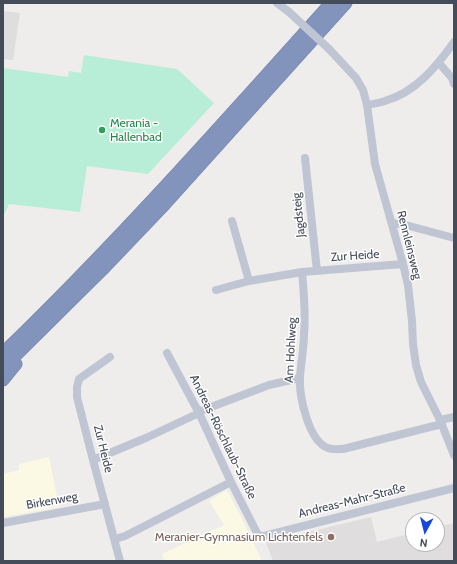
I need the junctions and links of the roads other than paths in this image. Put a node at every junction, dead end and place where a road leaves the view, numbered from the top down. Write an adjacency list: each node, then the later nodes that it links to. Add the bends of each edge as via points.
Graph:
1 (277, 3): 7 (street, Rennleinsweg, bridge, via 329,49 356,78)
2 (331, 3): 18 (highway, via 98,259)
3 (346, 3): 17 (highway, via 165,204)
4 (454, 42): 5 (street)
5 (439, 63): 6 (street); 7 (street, via 401,95)
6 (454, 84)
7 (367, 105): 10 (street, Rennleinsweg, via 375,164)
8 (305, 158): 13 (street, Jagdsteig)
9 (232, 221): 15 (street)
10 (392, 223): 11 (street); 12 (street, Rennleinsweg)
11 (454, 238)
12 (403, 264): 13 (street, Zur Heide); 26 (street, Rennleinsweg, via 408,285 416,365 421,382)
13 (317, 270): 14 (street, Zur Heide)
14 (302, 272): 15 (street, Zur Heide); 22 (street, Am Hohlweg, via 305,305)
15 (249, 281): 16 (street, Zur Heide)
16 (216, 290)
17 (42, 331): 21 (highway); 23 (highway)
18 (3, 353)
19 (167, 353): 24 (street, Andreas-Röschlaub-Straße)
20 (110, 357): 28 (street, Zur Heide, via 79,379 76,386)
21 (3, 368)
22 (300, 378): 24 (street, via 269,385); 26 (street, Am Hohlweg, via 307,422 314,435 328,448 343,449)
23 (3, 380)
24 (198, 412): 28 (street); 29 (street, Andreas-Röschlaub-Straße)
25 (454, 418): 26 (street, Am Hohlweg)
26 (441, 422): 27 (street, Rennleinsweg)
27 (454, 455)
28 (93, 460): 31 (street, Zur Heide)
29 (230, 482): 33 (street, Andreas-Röschlaub-Straße); 34 (street, via 125,536)
30 (454, 488): 33 (street, Andreas-Mahr-Straße, via 264,536)
31 (105, 504): 32 (street, Birkenweg); 34 (street, Zur Heide)
32 (3, 522)
33 (257, 533)
34 (114, 539): 35 (street, Zur Heide)
35 (120, 561)

